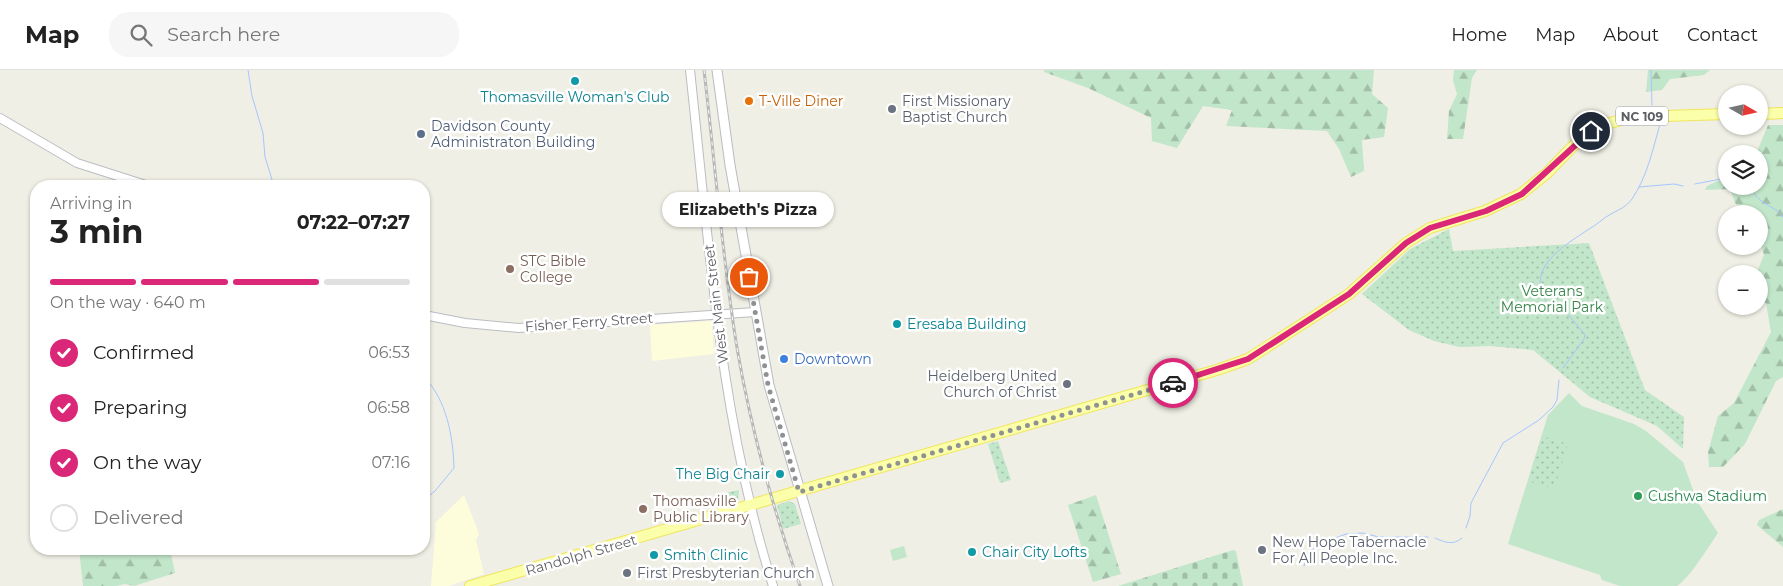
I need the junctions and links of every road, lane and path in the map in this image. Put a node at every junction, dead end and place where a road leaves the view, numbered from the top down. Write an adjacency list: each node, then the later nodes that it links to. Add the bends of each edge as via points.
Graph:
1 (690, 70): 9 (street, West Main Street)
2 (716, 70): 8 (main road)
3 (1783, 113): 5 (main road)
4 (1718, 114): 11 (main road, NC 109, via 1634,117 1602,125 1578,141 1522,194 1500,206 1422,233 1406,243 1349,294 1248,359 1220,370)
5 (1768, 114)
6 (0, 118): 7 (street, via 77,163)
7 (130, 180)
8 (755, 312): 9 (street, Fisher Ferry Street); 11 (main road, via 768,385)
9 (717, 313): 10 (street, Fisher Ferry Street, via 519,328); 12 (street, West Main Street, via 731,414)
10 (430, 316)
11 (799, 492): 12 (main road, NC 109); 15 (main road)
12 (750, 506): 13 (main road, Randolph Street / NC 109); 14 (street, West Main Street)
13 (470, 586)
14 (774, 586)
15 (828, 586)

